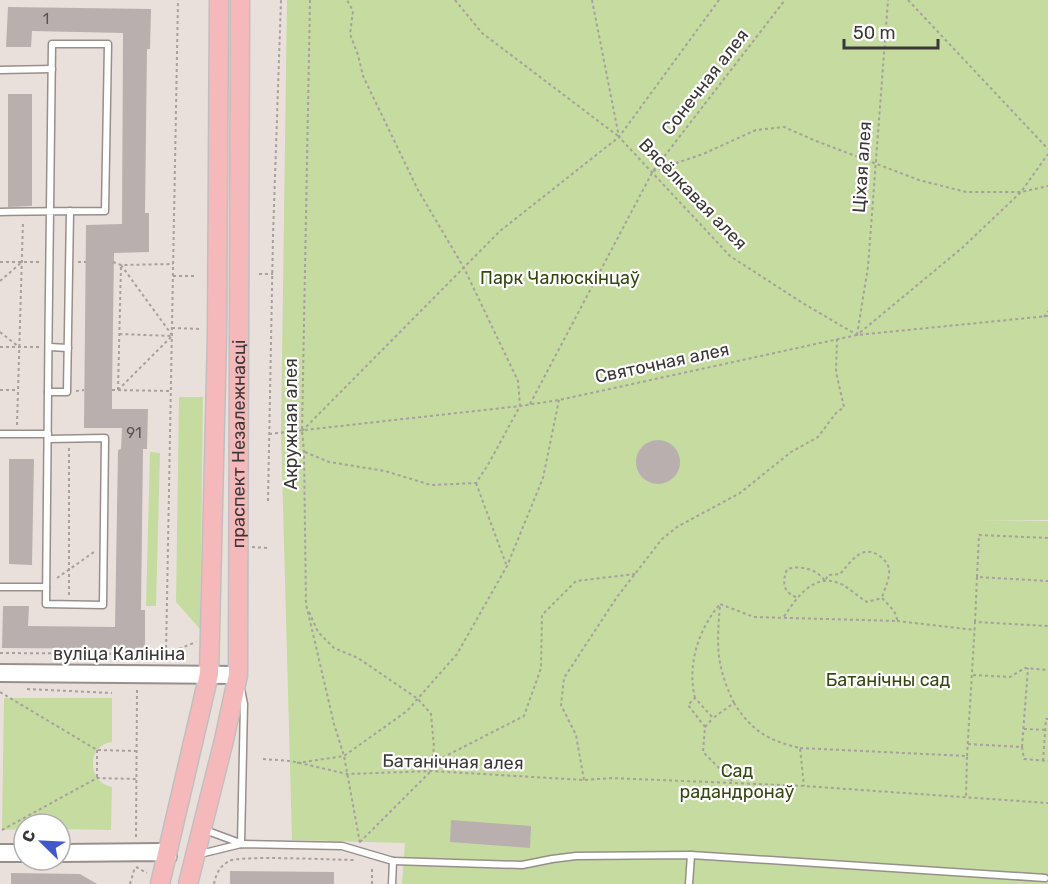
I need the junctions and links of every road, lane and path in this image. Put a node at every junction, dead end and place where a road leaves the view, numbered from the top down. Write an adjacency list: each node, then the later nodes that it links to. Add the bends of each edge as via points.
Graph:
1 (178, 0): 28 (path)
2 (219, 0): 95 (main road, праспект Незалежнасці)
3 (240, 0): 96 (main road, праспект Незалежнасці)
4 (281, 0): 32 (path)
5 (310, 0): 58 (path, Акружная алея)
6 (347, 0): 30 (path, via 352,10 350,34 363,76 418,190)
7 (455, 0): 15 (path, via 482,33)
8 (592, 0): 15 (path, Вясёлкавая алея)
9 (719, 0): 15 (path)
10 (785, 0): 19 (path, Сонечная алея)
11 (888, 0): 18 (path, Ціхая алея)
12 (908, 0): 16 (path)
13 (52, 69): 14 (lane); 22 (lane); 23 (lane, via 52,44 108,44 105,211)
14 (0, 70)
15 (619, 137): 19 (path, Вясёлкавая алея); 30 (path, via 500,231)
16 (1048, 149)
17 (1048, 154): 21 (path)
18 (876, 164): 19 (path, via 784,127 756,130); 21 (path, via 966,192); 42 (path, Ціхая алея, via 868,267)
19 (653, 171): 42 (path, Вясёлкавая алея, via 730,256); 56 (path, Сонечная алея)
20 (1048, 186): 21 (path)
21 (1020, 192): 42 (path, via 962,248)
22 (50, 211): 23 (lane); 25 (lane); 47 (lane)
23 (70, 211): 48 (lane)
24 (0, 212): 25 (lane)
25 (23, 212): 26 (path)
26 (22, 262): 35 (path); 46 (path)
27 (113, 262): 29 (path)
28 (173, 264): 29 (path); 33 (path)
29 (120, 265): 41 (path); 43 (path)
30 (464, 268): 57 (path, via 518,381); 58 (path)
31 (259, 274): 32 (path)
32 (273, 274): 61 (path)
33 (173, 276): 34 (path); 38 (path)
34 (196, 276)
35 (0, 281)
36 (1048, 311): 37 (path)
37 (1046, 317): 42 (path, Святочная алея)
38 (172, 328): 39 (path); 43 (path)
39 (197, 329)
40 (0, 332): 46 (path)
41 (119, 334): 43 (path); 52 (path)
42 (857, 334): 44 (path, Святочная алея)
43 (172, 336): 52 (path); 53 (path)
44 (837, 339): 55 (path, Святочная алея); 73 (path, via 836,372 844,407 818,437 791,452 740,493 677,527 662,539)
45 (0, 347): 46 (path)
46 (20, 347): 47 (path); 50 (path)
47 (49, 347): 48 (lane); 54 (lane)
48 (68, 348): 54 (lane, via 68,392)
49 (0, 390): 50 (path)
50 (18, 390): 60 (path)
51 (112, 390): 52 (path)
52 (118, 390): 53 (path)
53 (171, 391): 91 (path)
54 (48, 392): 62 (lane)
55 (559, 400): 56 (path, Святочная алея); 71 (path, via 543,478)
56 (530, 404): 57 (path, Святочная алея)
57 (520, 406): 58 (path, Святочная алея); 65 (path)
58 (302, 431): 61 (path, Святочная алея); 64 (path, Акружная алея)
59 (0, 434): 60 (lane)
60 (17, 434): 62 (lane)
61 (269, 434): 66 (path)
62 (48, 436): 63 (lane); 77 (lane)
63 (69, 440): 68 (lane, via 105,438); 72 (path)
64 (304, 452): 65 (path, via 329,462 385,471 431,485); 81 (path, Акружная алея)
65 (476, 483): 71 (path)
66 (268, 501)
67 (1048, 538): 74 (path, via 979,535)
68 (104, 546): 72 (path); 83 (lane, via 103,605)
69 (256, 547): 70 (path)
70 (267, 548)
71 (507, 566): 103 (path, via 457,654)
72 (69, 569): 77 (path); 83 (path)
73 (635, 574): 121 (path, via 576,581 542,615 541,668 524,716); 126 (path, via 564,678 561,705 576,735)
74 (977, 577): 76 (path); 86 (path)
75 (825, 581): 79 (path, via 813,584); 79 (path, via 820,574 796,566 787,570 784,588); 80 (path, via 845,586 867,602); 80 (path, via 828,575 840,574 862,552 873,552 889,568)
76 (1048, 581)
77 (46, 586): 78 (lane); 83 (lane, via 46,604)
78 (0, 587)
79 (796, 597): 84 (path)
80 (882, 598): 85 (path)
81 (306, 604): 103 (path, via 318,632 334,648 358,658); 115 (path, Акружная алея)
82 (720, 604): 84 (path, via 754,616); 102 (path, via 709,617 693,660 691,681); 104 (path, via 718,659)
83 (69, 605)
84 (783, 618): 85 (path)
85 (897, 621): 88 (path)
86 (975, 622): 87 (path); 88 (path)
87 (1048, 626)
88 (975, 630): 97 (path)
89 (197, 641): 91 (path)
90 (0, 653): 91 (path)
91 (166, 654)
92 (1028, 668): 93 (path); 97 (path, via 1010,677); 108 (path)
93 (1048, 670)
94 (0, 673): 95 (main road, вуліца Калініна)
95 (210, 674): 96 (main road, вуліца Калініна); 138 (main road, праспект Незалежнасці)
96 (238, 675): 131 (main road, праспект Незалежнасці); 134 (lane, via 244,704)
97 (973, 675): 110 (path)
98 (22, 689): 101 (path)
99 (137, 690): 114 (path)
100 (0, 692): 113 (path)
101 (111, 693)
102 (695, 698): 105 (path); 107 (path, via 688,705)
103 (418, 699): 115 (path); 121 (path, via 431,714)
104 (734, 702): 105 (path); 112 (path, via 746,722 760,732 774,741)
105 (713, 718): 107 (path)
106 (1048, 719): 109 (path)
107 (705, 727): 127 (path, via 703,752)
108 (1024, 729): 109 (path); 111 (path)
109 (1047, 730): 118 (path)
110 (968, 744): 111 (path); 116 (path)
111 (1022, 747): 118 (path, via 1024,759)
112 (800, 748): 116 (path); 128 (path)
113 (97, 750): 114 (path); 124 (path)
114 (136, 752): 125 (path)
115 (344, 756): 120 (path); 123 (path, Акружная алея)
116 (967, 756): 129 (path)
117 (263, 759): 120 (path)
118 (1043, 761): 119 (path)
119 (1048, 761)
120 (296, 763): 123 (path, Батанічная алея)
121 (432, 763): 122 (path)
122 (431, 771): 123 (path, Батанічная алея); 123 (path, Акружная алея, via 360,842); 126 (path, Батанічная алея)
123 (346, 774)
124 (97, 778): 125 (path); 132 (path)
125 (136, 779): 133 (path)
126 (584, 780): 127 (path, Батанічная алея)
127 (733, 783): 128 (path, Батанічная алея)
128 (804, 786): 129 (path, Батанічная алея)
129 (966, 798): 130 (path, Батанічная алея)
130 (1048, 803)
131 (202, 829): 134 (lane); 136 (main road, праспект Незалежнасці)
132 (2, 830)
133 (136, 842)
134 (241, 844): 136 (lane); 140 (lane, via 342,846)
135 (72, 853): 138 (main road, via 161,852)
136 (196, 855): 144 (main road, праспект Незалежнасці)
137 (691, 855): 140 (lane, via 576,856 522,865); 142 (lane); 148 (lane)
138 (168, 856): 141 (main road, праспект Незалежнасці)
139 (361, 861): 145 (path, via 230,860 217,871)
140 (393, 861): 146 (path, via 372,861); 147 (lane)
141 (153, 878): 143 (path, via 135,867)
142 (1045, 878)
143 (130, 884)
144 (188, 884)
145 (214, 884)
146 (372, 884)
147 (392, 884)
148 (689, 884)

